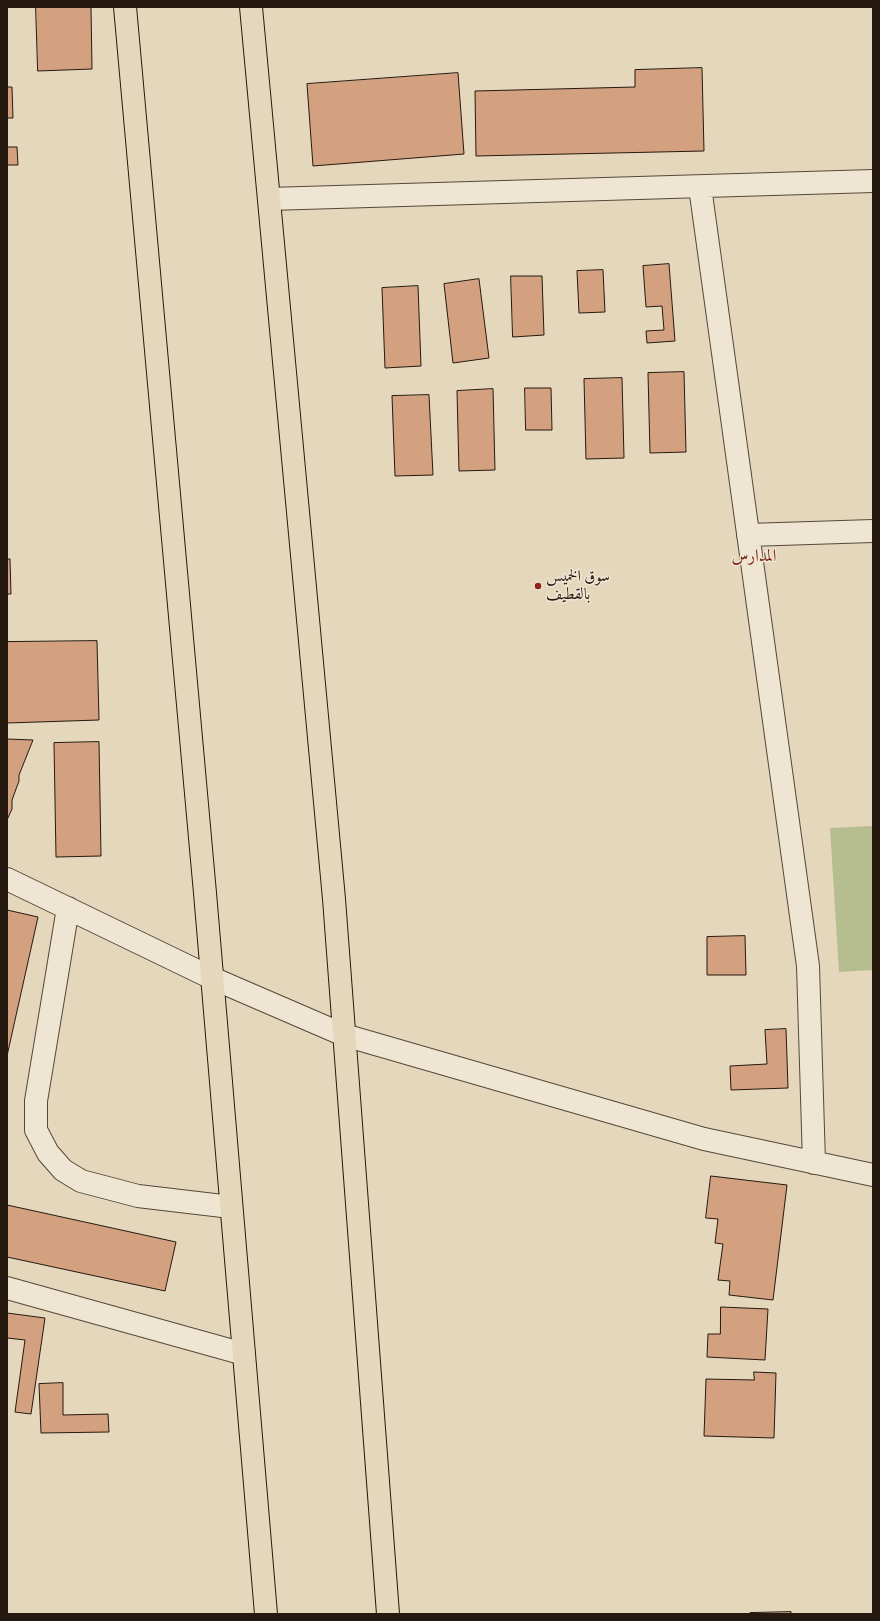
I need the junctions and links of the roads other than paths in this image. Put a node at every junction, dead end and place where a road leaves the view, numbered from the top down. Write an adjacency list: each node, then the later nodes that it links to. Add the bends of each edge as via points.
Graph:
1 (124, 7): 10 (main road)
2 (251, 7): 5 (main road)
3 (873, 182): 4 (street)
4 (700, 186): 5 (street); 7 (street)
5 (269, 199): 11 (main road, via 333,883)
6 (873, 531): 7 (street)
7 (748, 535): 12 (street, via 808,966)
8 (7, 879): 9 (street)
9 (68, 908): 10 (street); 14 (street, via 36,1101 36,1130 48,1153 63,1170 82,1181 138,1196)
10 (212, 978): 11 (street); 14 (main road)
11 (344, 1035): 12 (street, via 704,1139); 18 (main road)
12 (814, 1163): 13 (street)
13 (873, 1175)
14 (232, 1207): 16 (main road)
15 (7, 1288): 16 (street)
16 (244, 1354): 17 (main road)
17 (266, 1614)
18 (388, 1614)

